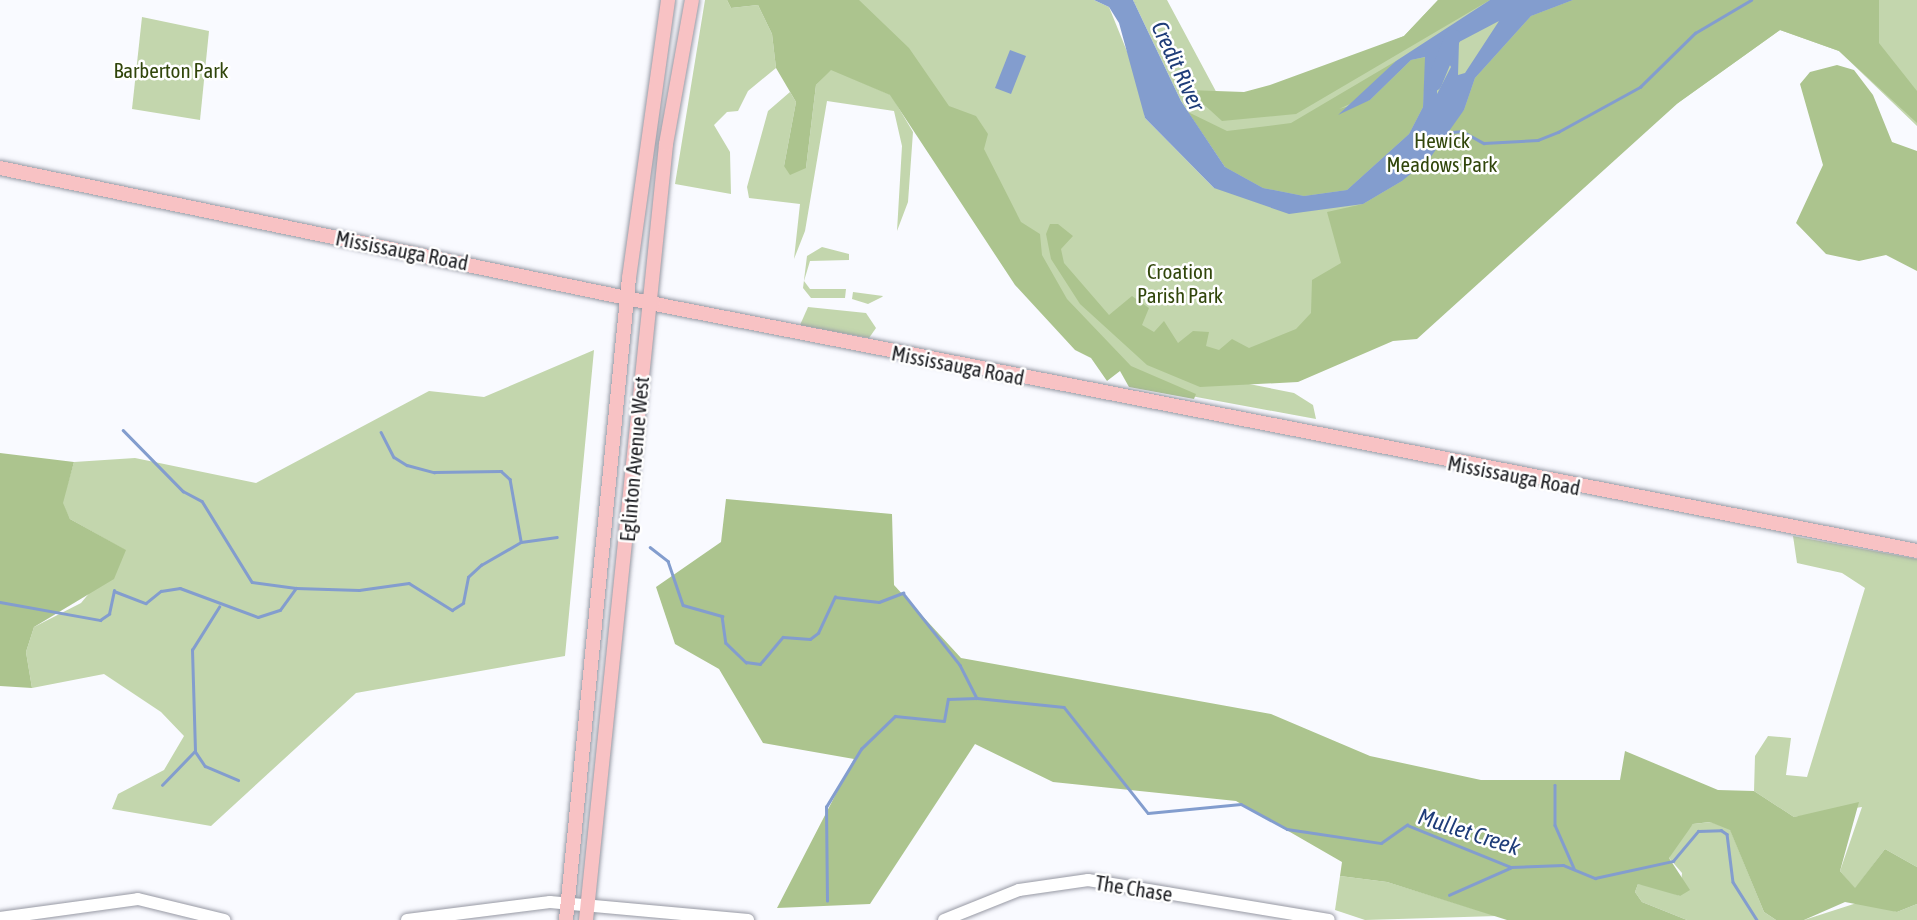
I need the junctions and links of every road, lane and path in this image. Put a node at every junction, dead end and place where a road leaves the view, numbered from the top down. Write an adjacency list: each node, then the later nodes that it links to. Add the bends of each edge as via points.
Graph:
1 (668, 0): 4 (main road, Eglinton Avenue West, via 651,86)
2 (692, 0): 5 (main road, Eglinton Avenue West, via 666,144)
3 (0, 168): 4 (main road, Mississauga Road)
4 (627, 296): 5 (main road, Mississauga Road); 7 (main road, Eglinton Avenue West)
5 (648, 302): 6 (main road, Mississauga Road); 8 (main road, Eglinton Avenue West)
6 (1917, 551)
7 (568, 904): 8 (street); 11 (street, via 478,906); 12 (main road, Eglinton Avenue West)
8 (587, 913): 13 (street)
9 (0, 918): 10 (street, via 138,899)
10 (224, 920)
11 (407, 920)
12 (566, 920)
13 (748, 920)
14 (944, 920): 15 (street, The Chase, via 1019,890 1088,880)
15 (1329, 920)

